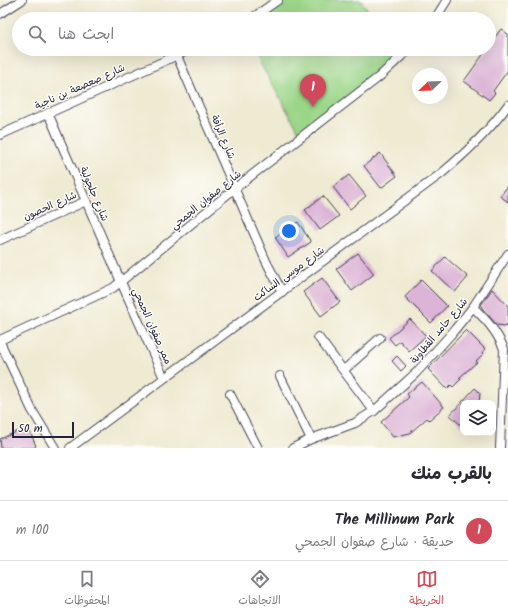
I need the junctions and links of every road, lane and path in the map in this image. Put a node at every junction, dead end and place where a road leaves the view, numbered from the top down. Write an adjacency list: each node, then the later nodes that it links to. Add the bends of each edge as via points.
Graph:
1 (22, 0): 6 (street)
2 (278, 0): 4 (street)
3 (447, 0): 5 (street)
4 (261, 12)
5 (439, 12)
6 (0, 14)
7 (177, 56): 10 (street, شارع صعصعة بن ناجية); 12 (street, شارع الرأفة)
8 (402, 56): 12 (street, شارع صفوان الجمحي, via 379,77)
9 (508, 105): 17 (street, شارع موسى الساكت, via 482,137 442,173)
10 (48, 113): 11 (street, شارع صعصعة بن ناجية); 13 (street, شارع جلجولية)
11 (0, 135)
12 (234, 189): 16 (street, شارع صفوان الجمحي); 17 (street, شارع الرأفة)
13 (86, 201): 14 (street, شارع الحصون); 16 (street, شارع جلجولية)
14 (0, 240)
15 (508, 254): 18 (street, شارع حامد القطاونة)
16 (121, 282): 21 (street, شارع صفوان الجمحي); 24 (street, ممر صفوان الجمحي)
17 (282, 292): 24 (street, شارع موسى الساكت)
18 (473, 307): 26 (street, شارع حامد القطاونة, via 416,373); 32 (street, via 493,327 504,350)
19 (318, 337): 22 (street)
20 (380, 338): 22 (street)
21 (0, 341): 28 (street, via 32,410)
22 (344, 370): 26 (street)
23 (280, 376): 27 (street)
24 (164, 378): 29 (street, شارع موسى الساكت)
25 (230, 394): 30 (street)
26 (374, 411): 27 (street, شارع حامد القطاونة, via 355,423)
27 (311, 439): 31 (street, شارع حامد القطاونة)
28 (55, 448)
29 (70, 448)
30 (258, 448)
31 (293, 448)
32 (500, 448)

